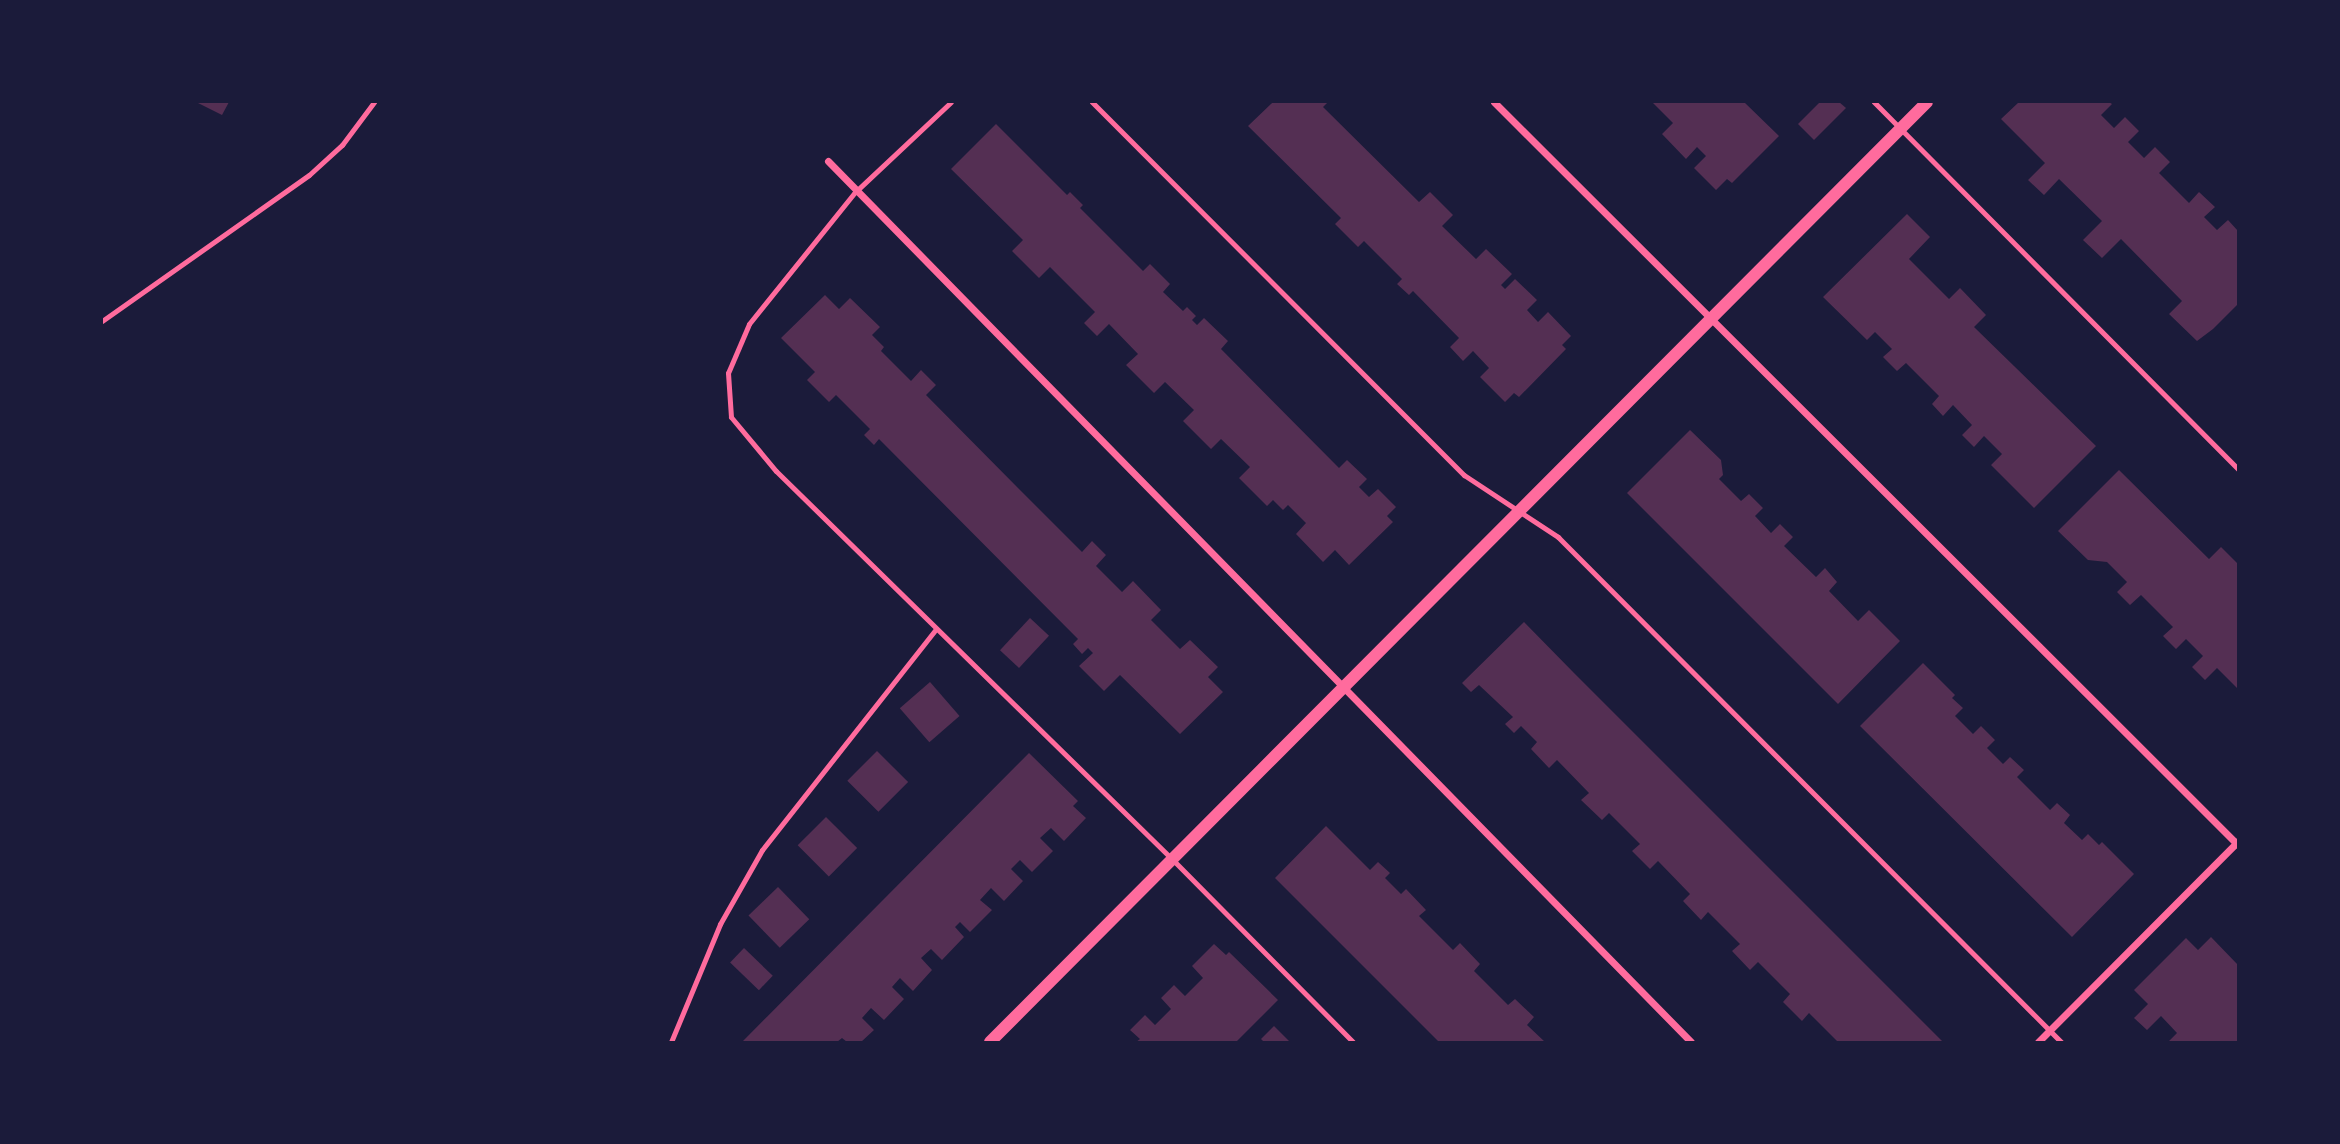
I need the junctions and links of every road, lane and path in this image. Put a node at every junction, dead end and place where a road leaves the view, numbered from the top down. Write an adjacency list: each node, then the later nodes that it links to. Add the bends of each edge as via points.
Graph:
1 (374, 102): 11 (lane, via 342,145 309,175)
2 (951, 102): 9 (lane)
3 (1092, 102): 13 (lane, via 1464,475)
4 (1494, 102): 10 (street)
5 (1874, 102): 7 (lane)
6 (1927, 102): 7 (street)
7 (1900, 128): 10 (street); 12 (lane)
8 (828, 161): 9 (street)
9 (856, 192): 14 (lane, via 749,324 728,373 731,417 775,471); 15 (street)
10 (1712, 317): 13 (street); 16 (street)
11 (102, 321)
12 (2238, 469)
13 (1518, 512): 15 (street); 18 (lane, via 1558,537)
14 (936, 629): 17 (lane); 20 (lane, via 762,850 720,924)
15 (1342, 688): 17 (street); 19 (street)
16 (2238, 843): 18 (street)
17 (1172, 859): 21 (street); 22 (lane)
18 (2050, 1031): 23 (street); 24 (lane)
19 (1686, 1041)
20 (671, 1042)
21 (990, 1042)
22 (1351, 1042)
23 (2038, 1042)
24 (2062, 1042)

